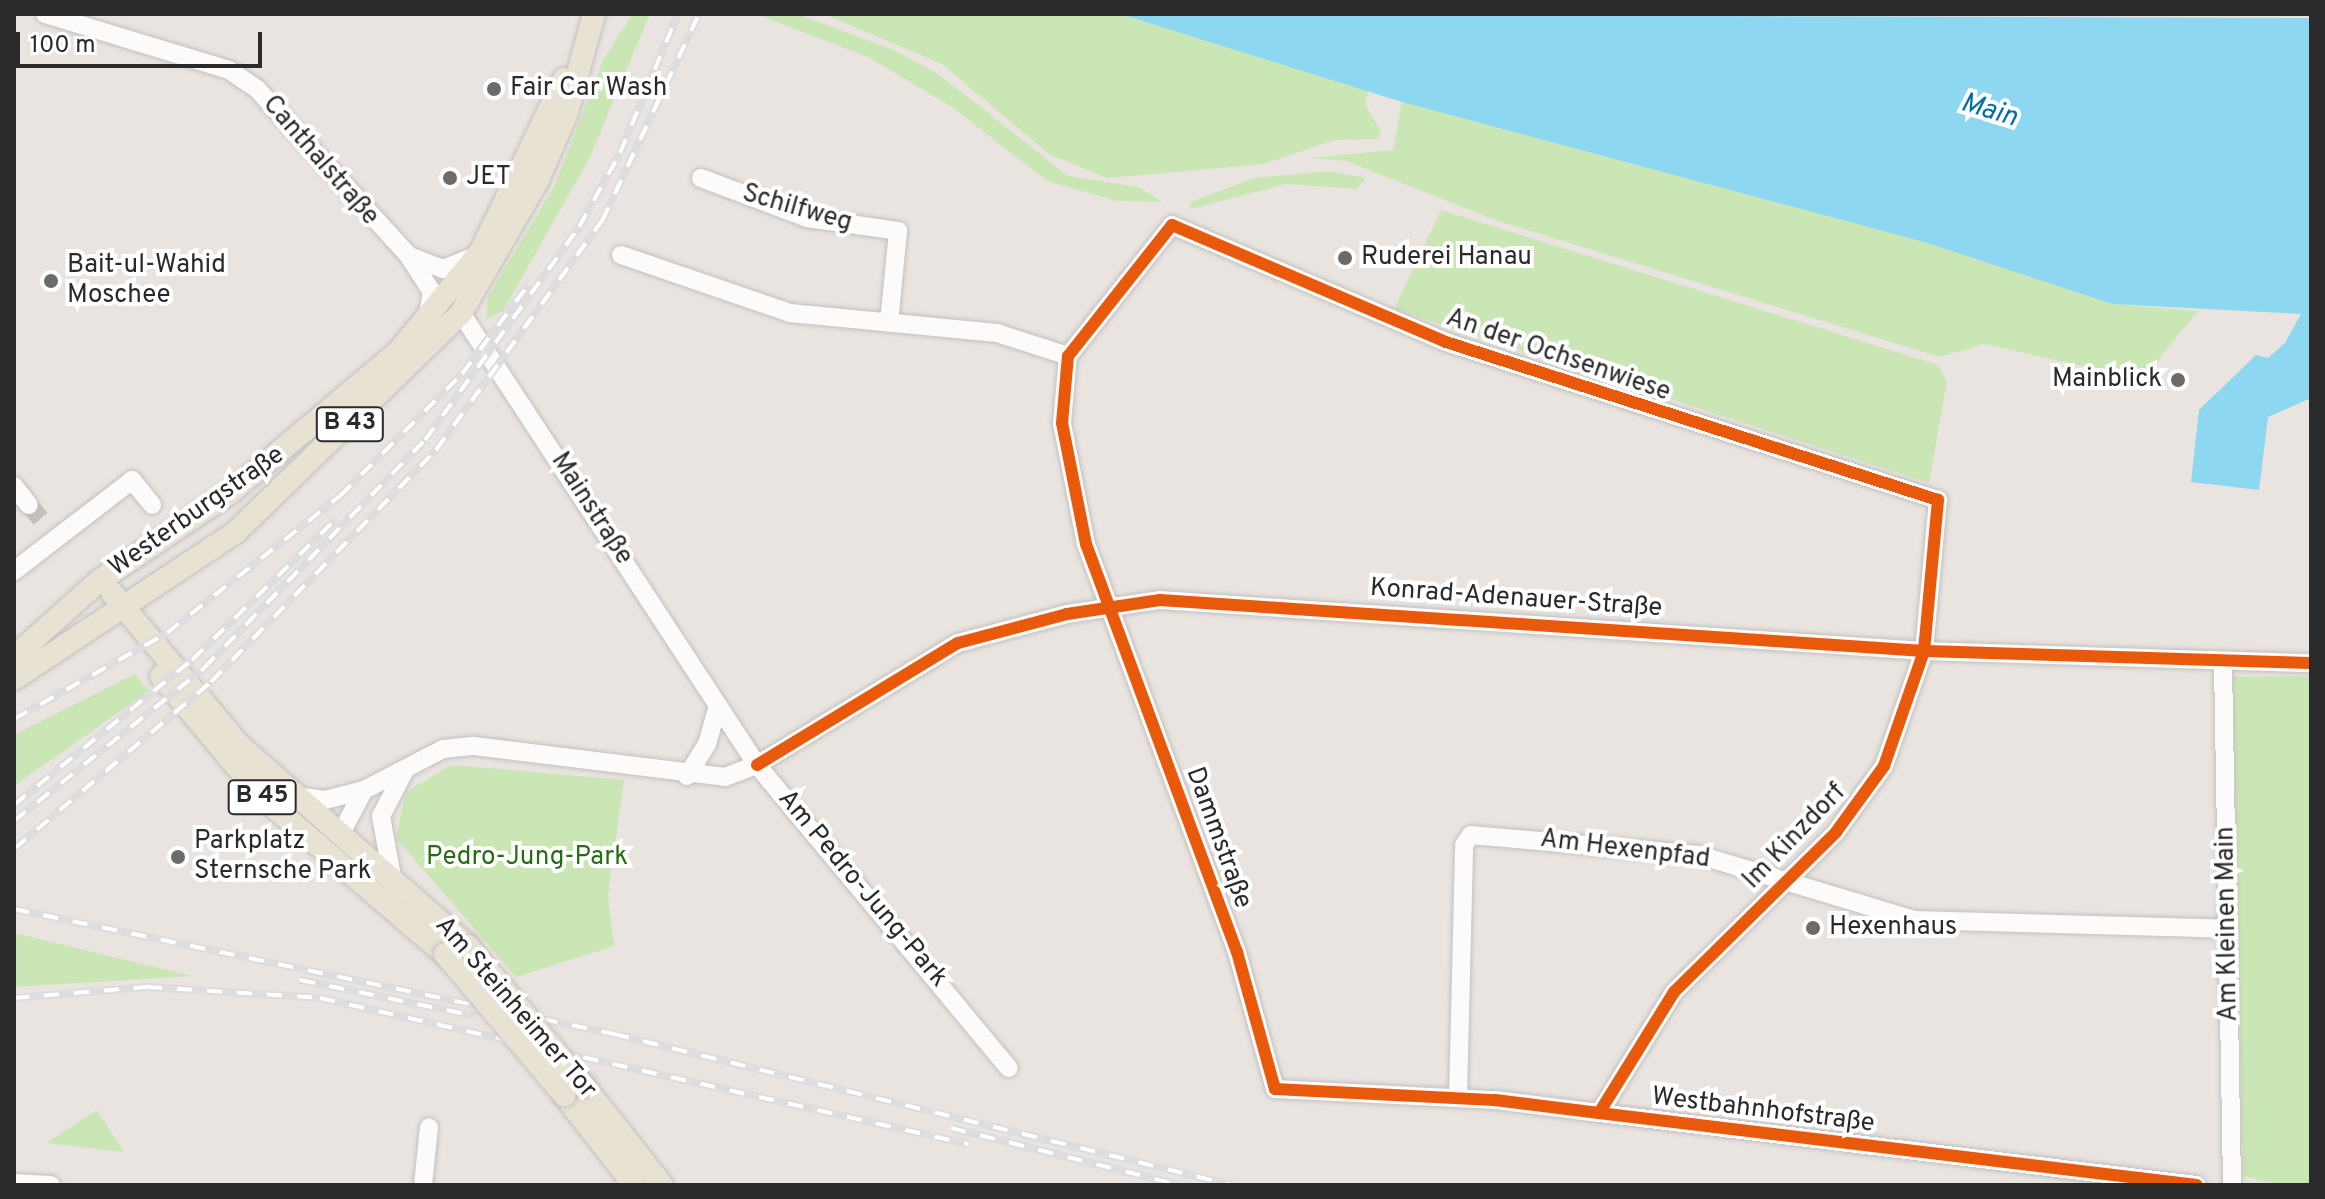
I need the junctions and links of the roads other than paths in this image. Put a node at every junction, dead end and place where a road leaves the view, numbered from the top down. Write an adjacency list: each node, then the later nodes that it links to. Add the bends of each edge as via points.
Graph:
1 (45, 14): 6 (street, Canthalstraße, via 247,81)
2 (591, 22): 4 (main road, Westerburgstraße / B 43); 7 (main road, Westerburgstraße / B 43, via 567,113 538,180)
3 (701, 178): 8 (street, Schilfweg, via 807,218 898,231)
4 (481, 251): 6 (street, via 443,269); 7 (main road, Westerburgstraße / B 43)
5 (621, 255): 8 (street, via 790,313)
6 (409, 256): 9 (street, Canthalstraße, via 432,292)
7 (457, 304): 9 (main road, Westerburgstraße / B 43); 18 (main road, Westerburgstraße / B 43, via 236,532); 24 (street, Mainstraße)
8 (889, 322): 10 (street, via 1027,339)
9 (419, 330): 16 (main road, Westerburgstraße / B 43, via 242,484)
10 (1068, 356): 12 (street, An der Ochsenwiese, via 1172,225 1446,342); 17 (street, Dammstraße, via 1062,423 1086,544)
11 (14, 486): 13 (street)
12 (1938, 500): 19 (street, Im Kinzdorf)
13 (29, 505)
14 (152, 505): 15 (street, via 132,480 50,532)
15 (14, 571)
16 (99, 581): 18 (main road, B 45); 20 (main road, Westerburgstraße / B 43)
17 (1111, 605): 19 (street, Konrad-Adenauer-Straße, via 1214,599); 25 (street, Konrad-Adenauer-Straße, via 958,643); 35 (street, Dammstraße, via 1237,952)
18 (116, 606): 23 (main road, Westerburgstraße / B 43); 29 (main road, Am Steinheimer Tor / B 45, via 222,725); 36 (main road, Am Steinheimer Tor / B 45, bridge, via 261,796 445,954)
19 (1924, 651): 21 (street, Konrad-Adenauer-Straße); 32 (street, Im Kinzdorf, via 1899,735 1870,790)
20 (14, 657)
21 (2223, 663): 22 (street, Konrad-Adenauer-Straße); 33 (street, Am Kleinen Main)
22 (2311, 663)
23 (14, 679)
24 (718, 706): 25 (street, Mainstraße); 27 (street, via 707,744)
25 (757, 765): 27 (street, Am Pedro-Jung-Park, via 725,777); 34 (street, Am Pedro-Jung-Park)
26 (409, 767): 27 (street, Am Pedro-Jung-Park, via 465,746); 28 (street, Am Pedro-Jung-Park); 31 (street, via 381,816)
27 (687, 776)
28 (364, 790): 29 (street, Am Pedro-Jung-Park, via 325,800); 30 (street)
29 (296, 796): 30 (main road, Am Steinheimer Tor / B 45)
30 (341, 833): 31 (main road, Am Steinheimer Tor / B 45)
31 (392, 877): 36 (main road, Am Steinheimer Tor / B 45, bridge, via 468,946)
32 (1785, 882): 33 (street, Am Hexenpfad, via 1914,920); 37 (street, Am Hexenpfad, via 1699,855 1471,835 1464,845); 38 (street, Im Kinzdorf, via 1674,992)
33 (2227, 929): 46 (street, Am Kleinen Main)
34 (1009, 1068)
35 (1275, 1089): 37 (street, Westbahnhofstraße)
36 (574, 1090): 43 (main road, Am Steinheimer Tor / B 45); 44 (main road, Am Steinheimer Tor / B 45)
37 (1458, 1097): 38 (street, Westbahnhofstraße)
38 (1599, 1113): 45 (street, Westbahnhofstraße)
39 (429, 1127): 42 (street)
40 (14, 1183): 41 (street)
41 (51, 1185)
42 (423, 1185)
43 (634, 1185)
44 (662, 1185)
45 (2197, 1185)
46 (2232, 1185)

